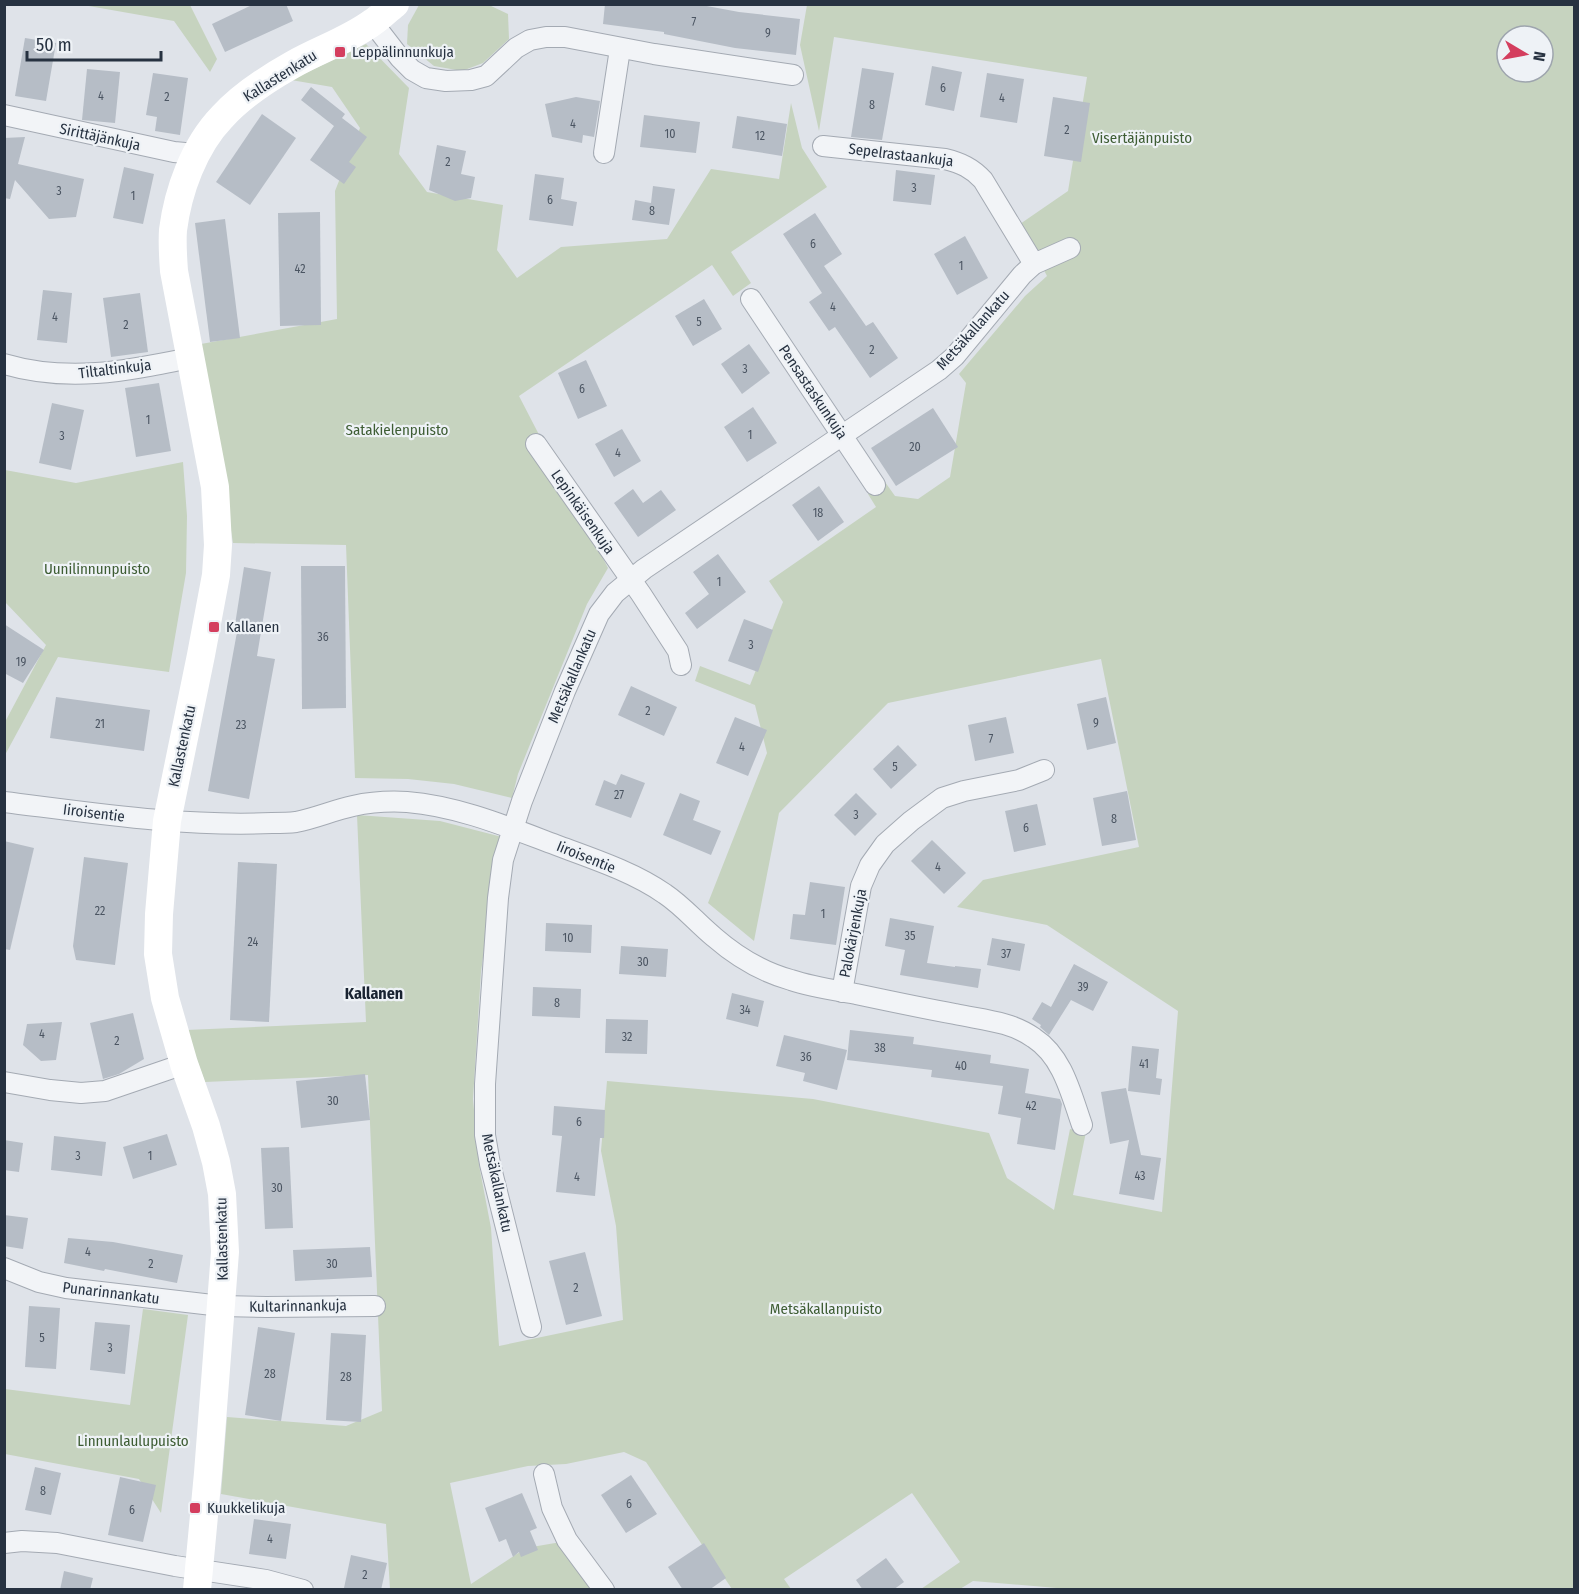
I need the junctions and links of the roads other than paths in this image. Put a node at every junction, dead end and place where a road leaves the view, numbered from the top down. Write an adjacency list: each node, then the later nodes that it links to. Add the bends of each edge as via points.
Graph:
1 (395, 4): 2 (street, Kallastenkatu)
2 (373, 22): 3 (street, via 412,70 426,78 446,81 486,76 516,48 546,37 565,37); 8 (street, Kallastenkatu, via 256,88 221,118)
3 (620, 49): 4 (street); 7 (street)
4 (793, 75)
5 (4, 115): 8 (street, Sirittäjänkuja)
6 (823, 146): 10 (street, Sepelrastaankuja, via 945,159 974,170)
7 (604, 153)
8 (196, 154): 12 (street, Kallastenkatu, via 177,206 172,246)
9 (1070, 248): 10 (street, Metsäkallankatu)
10 (1034, 264): 14 (street, Metsäkallankatu, via 955,356)
11 (751, 299): 14 (street, Pensastaskunkuja)
12 (190, 358): 13 (street, Tiltaltinkuja, via 86,375 39,372); 21 (street, Kallastenkatu, via 215,487 218,545 216,575)
13 (4, 364)
14 (841, 435): 16 (street, Pensastaskunkuja); 17 (street, Metsäkallankatu)
15 (536, 444): 17 (street, Lepinkäisenkuja)
16 (875, 485)
17 (631, 580): 18 (street, Lepinkäisenkuja, via 678,651); 22 (street, Metsäkallankatu, via 599,614 585,643)
18 (681, 665)
19 (1044, 770): 23 (street, Palokärjenkuja, via 1019,780 942,798 885,844 861,886)
20 (4, 802): 21 (street, Iiroisentie)
21 (167, 821): 22 (street, Iiroisentie, via 269,824 294,822 353,806 407,802 476,816); 24 (street, Kallastenkatu, via 158,954 165,998)
22 (512, 829): 23 (street, Iiroisentie, via 602,862 663,892 742,959 791,980); 30 (street, Metsäkallankatu, via 498,898 485,1135)
23 (842, 992): 26 (street, Iiroisentie, via 1016,1026 1051,1053 1063,1072)
24 (184, 1064): 25 (street, via 105,1091 81,1093); 28 (street, Kallastenkatu, via 206,1126 222,1194 225,1252)
25 (4, 1082)
26 (1082, 1125)
27 (4, 1268): 28 (street, Punarinnankatu, via 66,1288)
28 (221, 1306): 29 (street, Kultarinnankuja); 33 (street, Kallastenkatu)
29 (375, 1306)
30 (531, 1327)
31 (544, 1474): 35 (street, via 552,1508 567,1540)
32 (4, 1543): 33 (street, via 57,1543 175,1566)
33 (198, 1579): 34 (street, via 266,1580)
34 (303, 1590)
35 (604, 1590)

